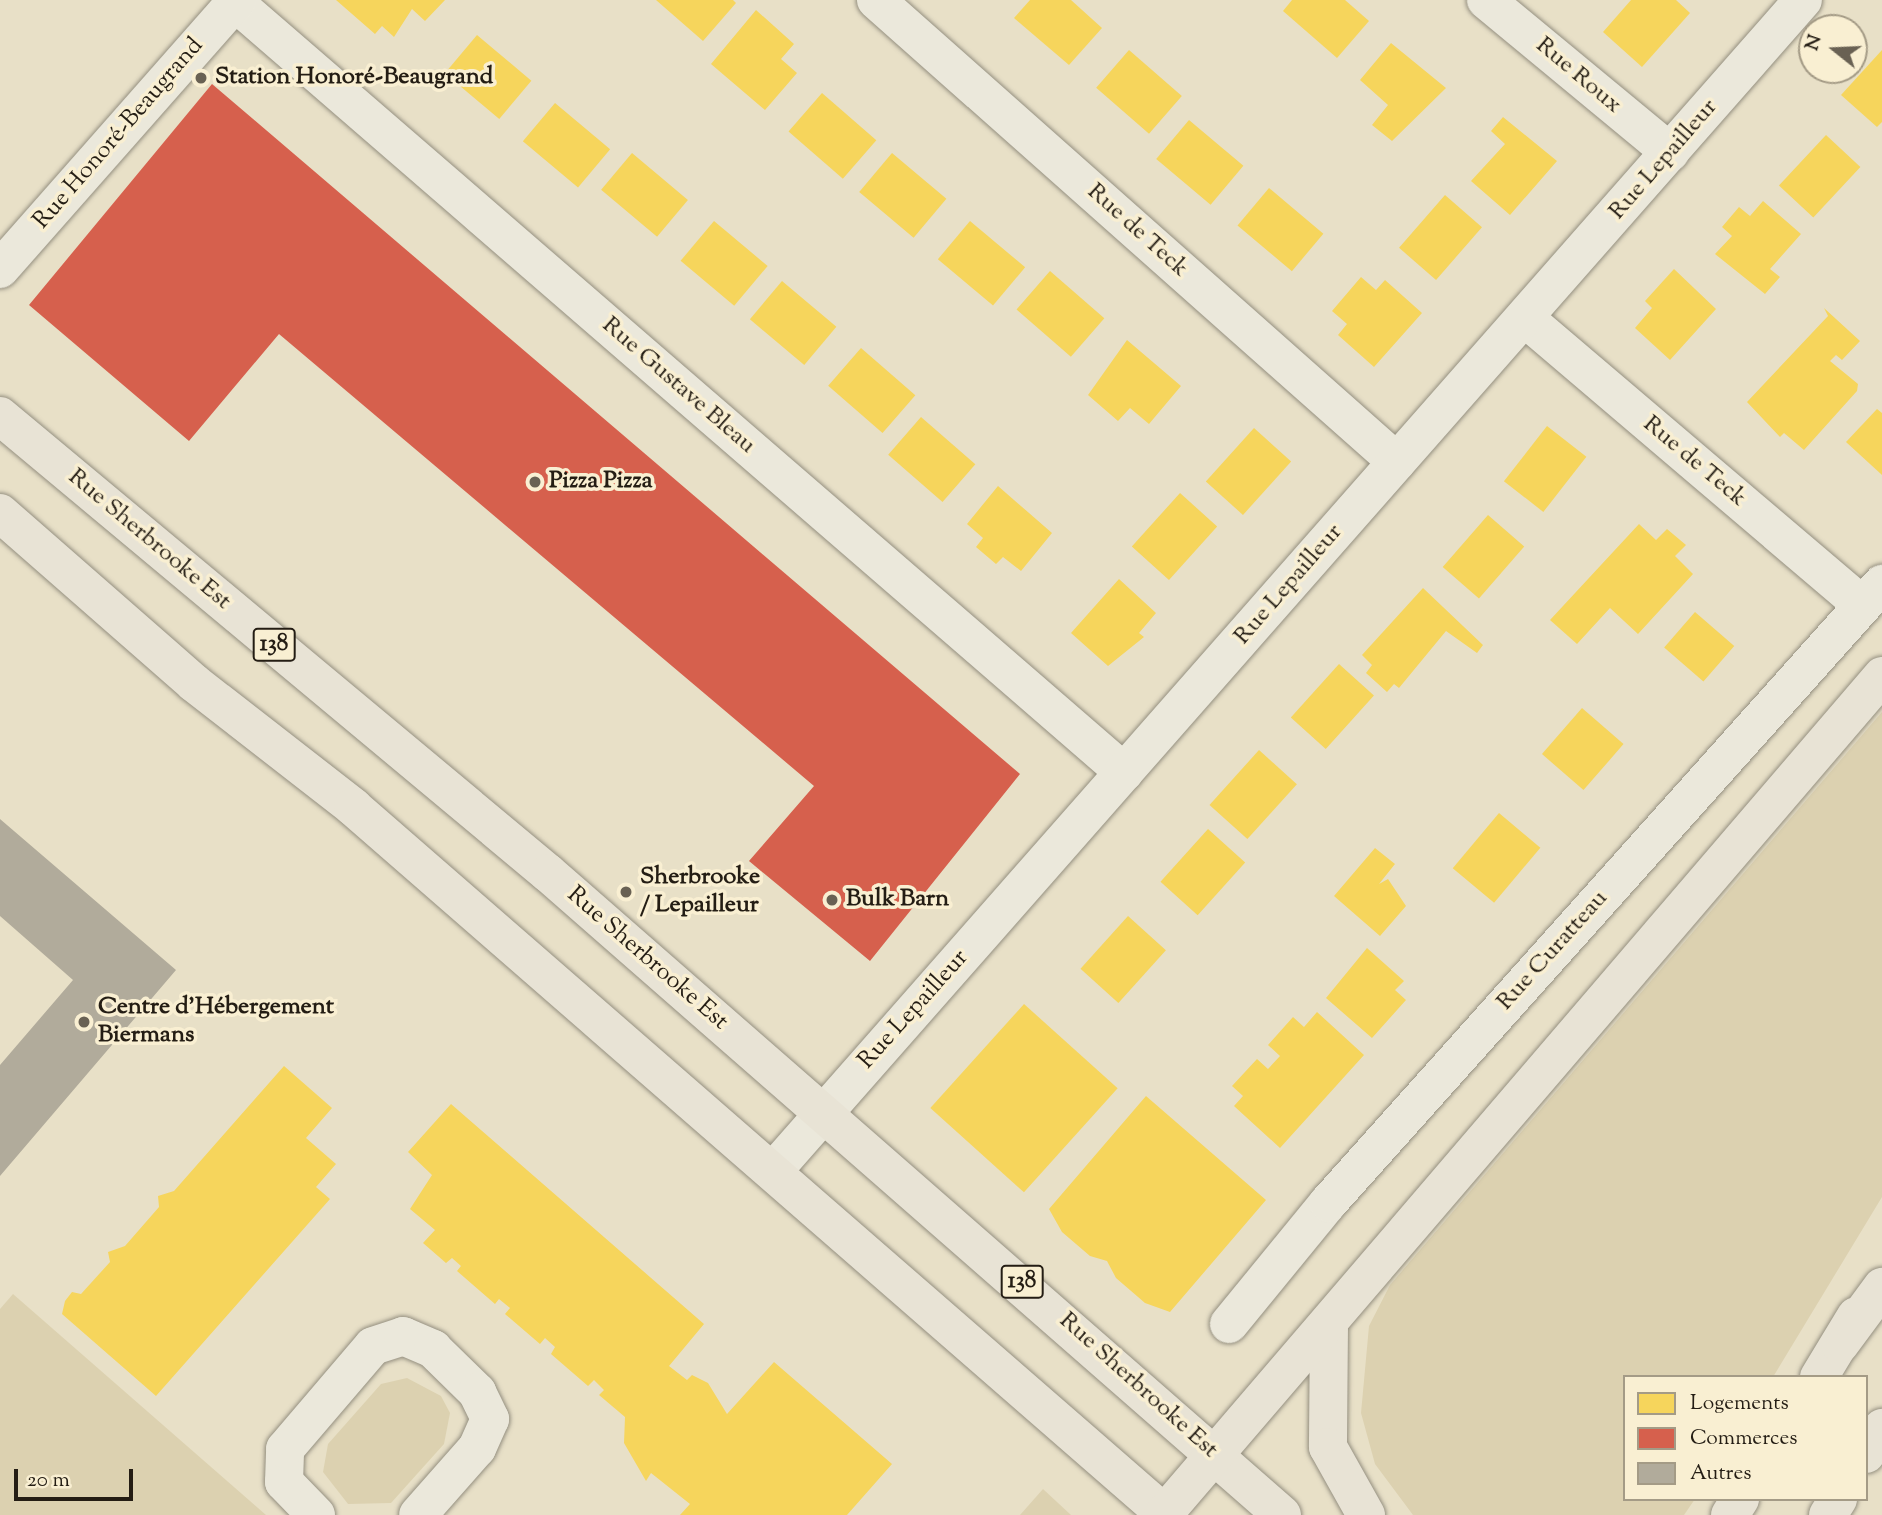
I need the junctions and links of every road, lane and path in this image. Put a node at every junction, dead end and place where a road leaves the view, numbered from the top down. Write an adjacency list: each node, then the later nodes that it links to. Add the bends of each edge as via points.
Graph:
1 (876, 0): 9 (street, Rue de Teck)
2 (1486, 0): 5 (street, Rue Roux)
3 (1803, 0): 5 (street, Rue Lepailleur)
4 (235, 1): 6 (street, Rue Honoré-Beaugrand); 13 (street, Rue Gustave Bleau)
5 (1670, 152): 7 (street, Rue Lepailleur)
6 (0, 268)
7 (1526, 318): 9 (street, Rue Lepailleur); 11 (street, Rue de Teck)
8 (0, 416): 14 (main road, Rue Sherbrooke Est / 138)
9 (1397, 462): 13 (street, Rue Lepailleur)
10 (0, 513): 15 (main road)
11 (1872, 594): 18 (street, Rue Curatteau, via 1328,1203)
12 (1882, 676): 19 (main road)
13 (1124, 772): 14 (street, Rue Lepailleur)
14 (824, 1112): 15 (street, Rue Lepailleur); 24 (main road, Rue Sherbrooke Est / 138)
15 (774, 1170): 27 (main road)
16 (1882, 1270): 20 (main road)
17 (1882, 1287): 20 (main road)
18 (1229, 1324)
19 (1329, 1325): 24 (main road); 29 (main road, via 1328,1447)
20 (1840, 1344): 21 (main road)
21 (1820, 1375)
22 (1882, 1428): 23 (main road)
23 (1868, 1451)
24 (1216, 1455): 27 (main road); 28 (main road, Rue Sherbrooke Est / 138)
25 (316, 1515): 26 (street, via 284,1482 285,1449 373,1346 403,1336 433,1349 477,1392 490,1419 477,1448)
26 (418, 1515)
27 (1164, 1515)
28 (1282, 1515)
29 (1366, 1515)

